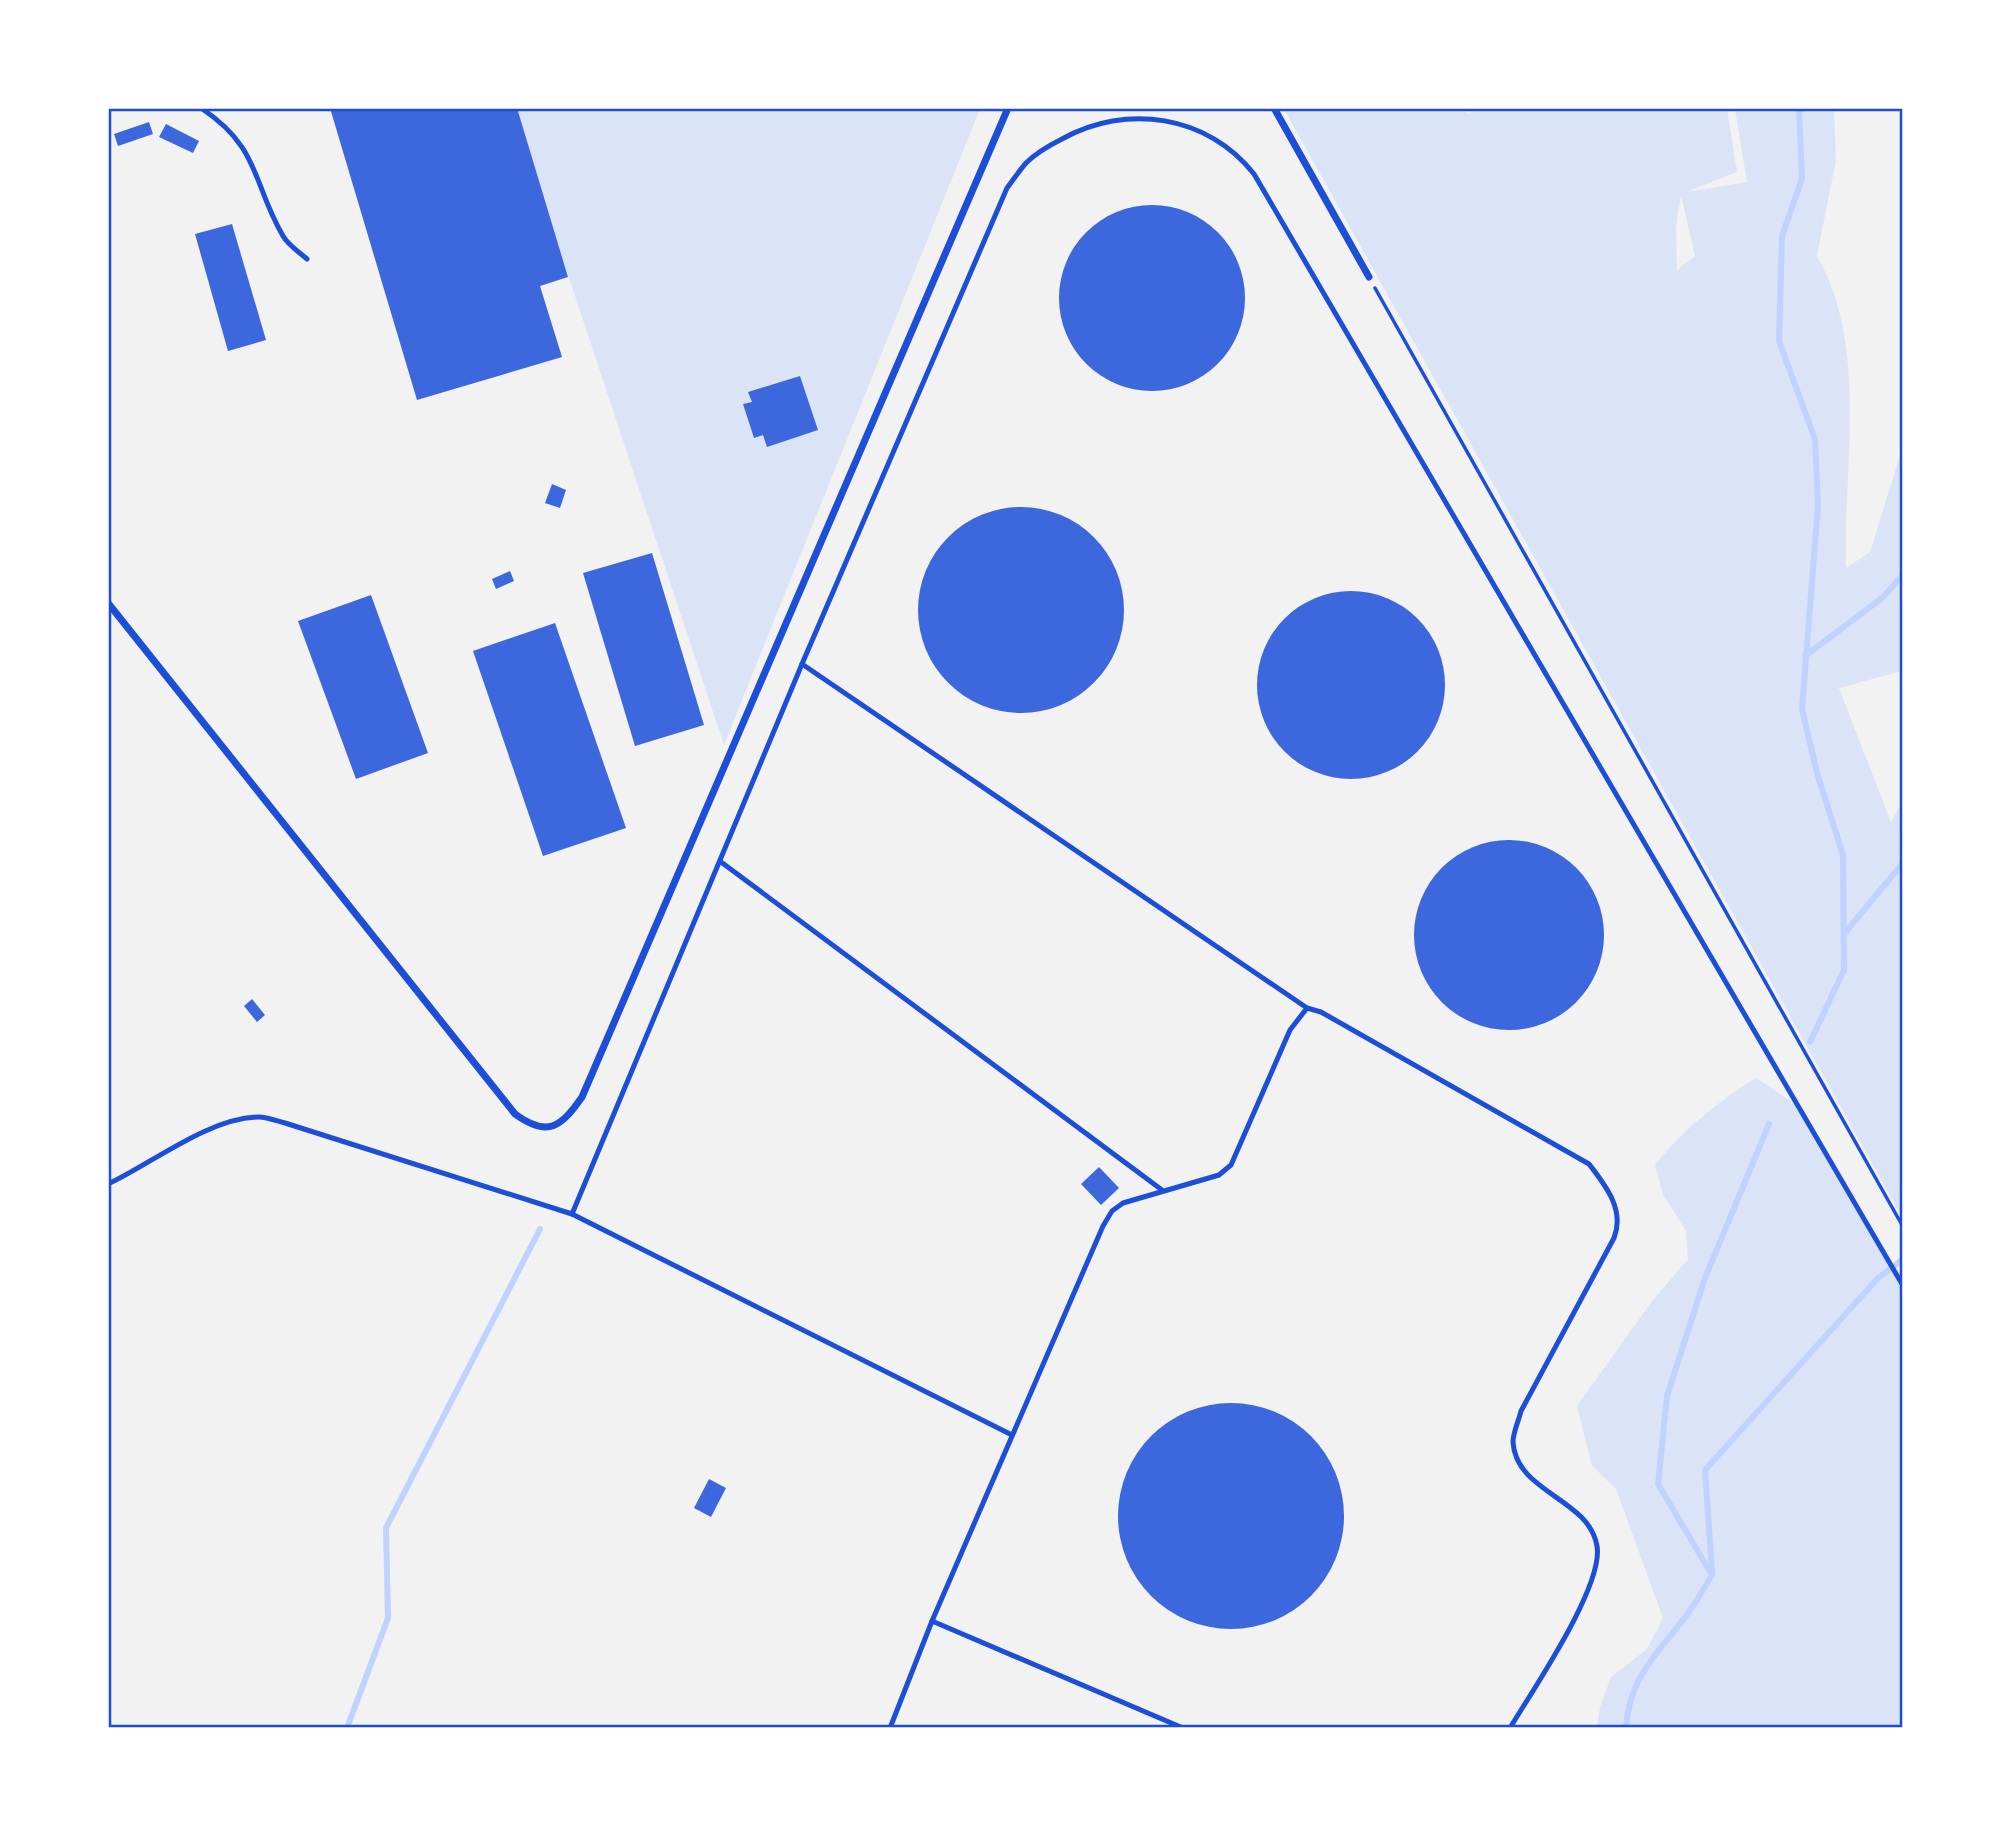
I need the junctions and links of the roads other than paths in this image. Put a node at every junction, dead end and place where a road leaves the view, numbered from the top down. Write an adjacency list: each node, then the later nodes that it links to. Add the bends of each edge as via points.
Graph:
1 (201, 108): 4 (lane, via 224,124 251,158 284,238)
2 (1007, 108): 6 (street, via 582,1097 566,1120 551,1128 529,1124 515,1114)
3 (1274, 108): 5 (street)
4 (307, 259)
5 (1369, 277)
6 (108, 603)
7 (802, 664): 8 (lane); 9 (lane); 13 (lane, via 1007,188 1028,161 1082,127 1117,118 1178,123 1225,144 1254,174)
8 (721, 862): 11 (lane); 12 (lane)
9 (1307, 1008): 11 (lane, via 1290,1030 1231,1165 1219,1175); 18 (lane, via 1589,1164 1608,1188 1617,1213 1614,1238 1521,1411 1513,1440 1518,1463 1587,1525 1597,1546 1584,1600)
10 (108, 1184): 12 (lane, via 188,1139 259,1117)
11 (1162, 1190): 14 (lane, via 1123,1203 1102,1226)
12 (572, 1214): 14 (lane)
13 (1902, 1284)
14 (1012, 1435): 15 (lane)
15 (932, 1621): 16 (lane); 17 (lane)
16 (890, 1727)
17 (1182, 1727)
18 (1510, 1727)

